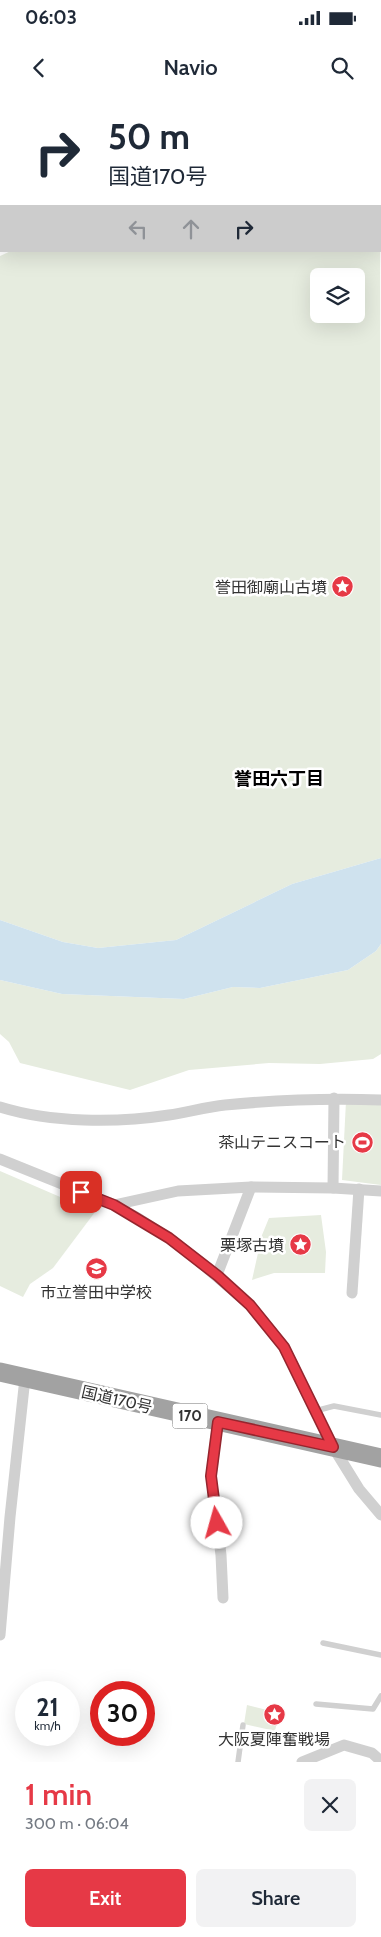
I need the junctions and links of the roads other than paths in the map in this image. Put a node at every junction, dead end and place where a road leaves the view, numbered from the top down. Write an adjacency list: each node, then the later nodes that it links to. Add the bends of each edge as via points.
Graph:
1 (334, 1098): 2 (street); 3 (street, via 224,1105 168,1116 88,1121); 6 (street)
2 (381, 1100)
3 (0, 1107)
4 (0, 1159): 9 (street)
5 (251, 1187): 6 (street); 9 (street, via 178,1191); 10 (street)
6 (333, 1188): 7 (street)
7 (359, 1189): 8 (street); 11 (street)
8 (381, 1191)
9 (114, 1205): 10 (street, via 169,1238)
10 (218, 1276): 14 (street, via 250,1305 284,1347)
11 (352, 1293)
12 (0, 1372): 13 (highway, 国道170号 / 170)
13 (25, 1378): 16 (highway, 国道170号 / 170); 21 (street)
14 (314, 1411): 15 (lane, via 334,1406); 17 (street)
15 (381, 1415)
16 (218, 1422): 17 (highway, 国道170号 / 170); 20 (street, via 211,1476)
17 (333, 1447): 18 (highway, 国道170号 / 170); 19 (street, via 359,1489)
18 (381, 1458)
19 (381, 1515)
20 (223, 1598)
21 (0, 1635)
22 (323, 1643): 23 (lane)
23 (381, 1655)
24 (381, 1696): 25 (lane, via 373,1709)
25 (316, 1704)
26 (242, 1725): 28 (lane)
27 (378, 1753): 29 (street, via 344,1745)
28 (238, 1762)
29 (302, 1762)

